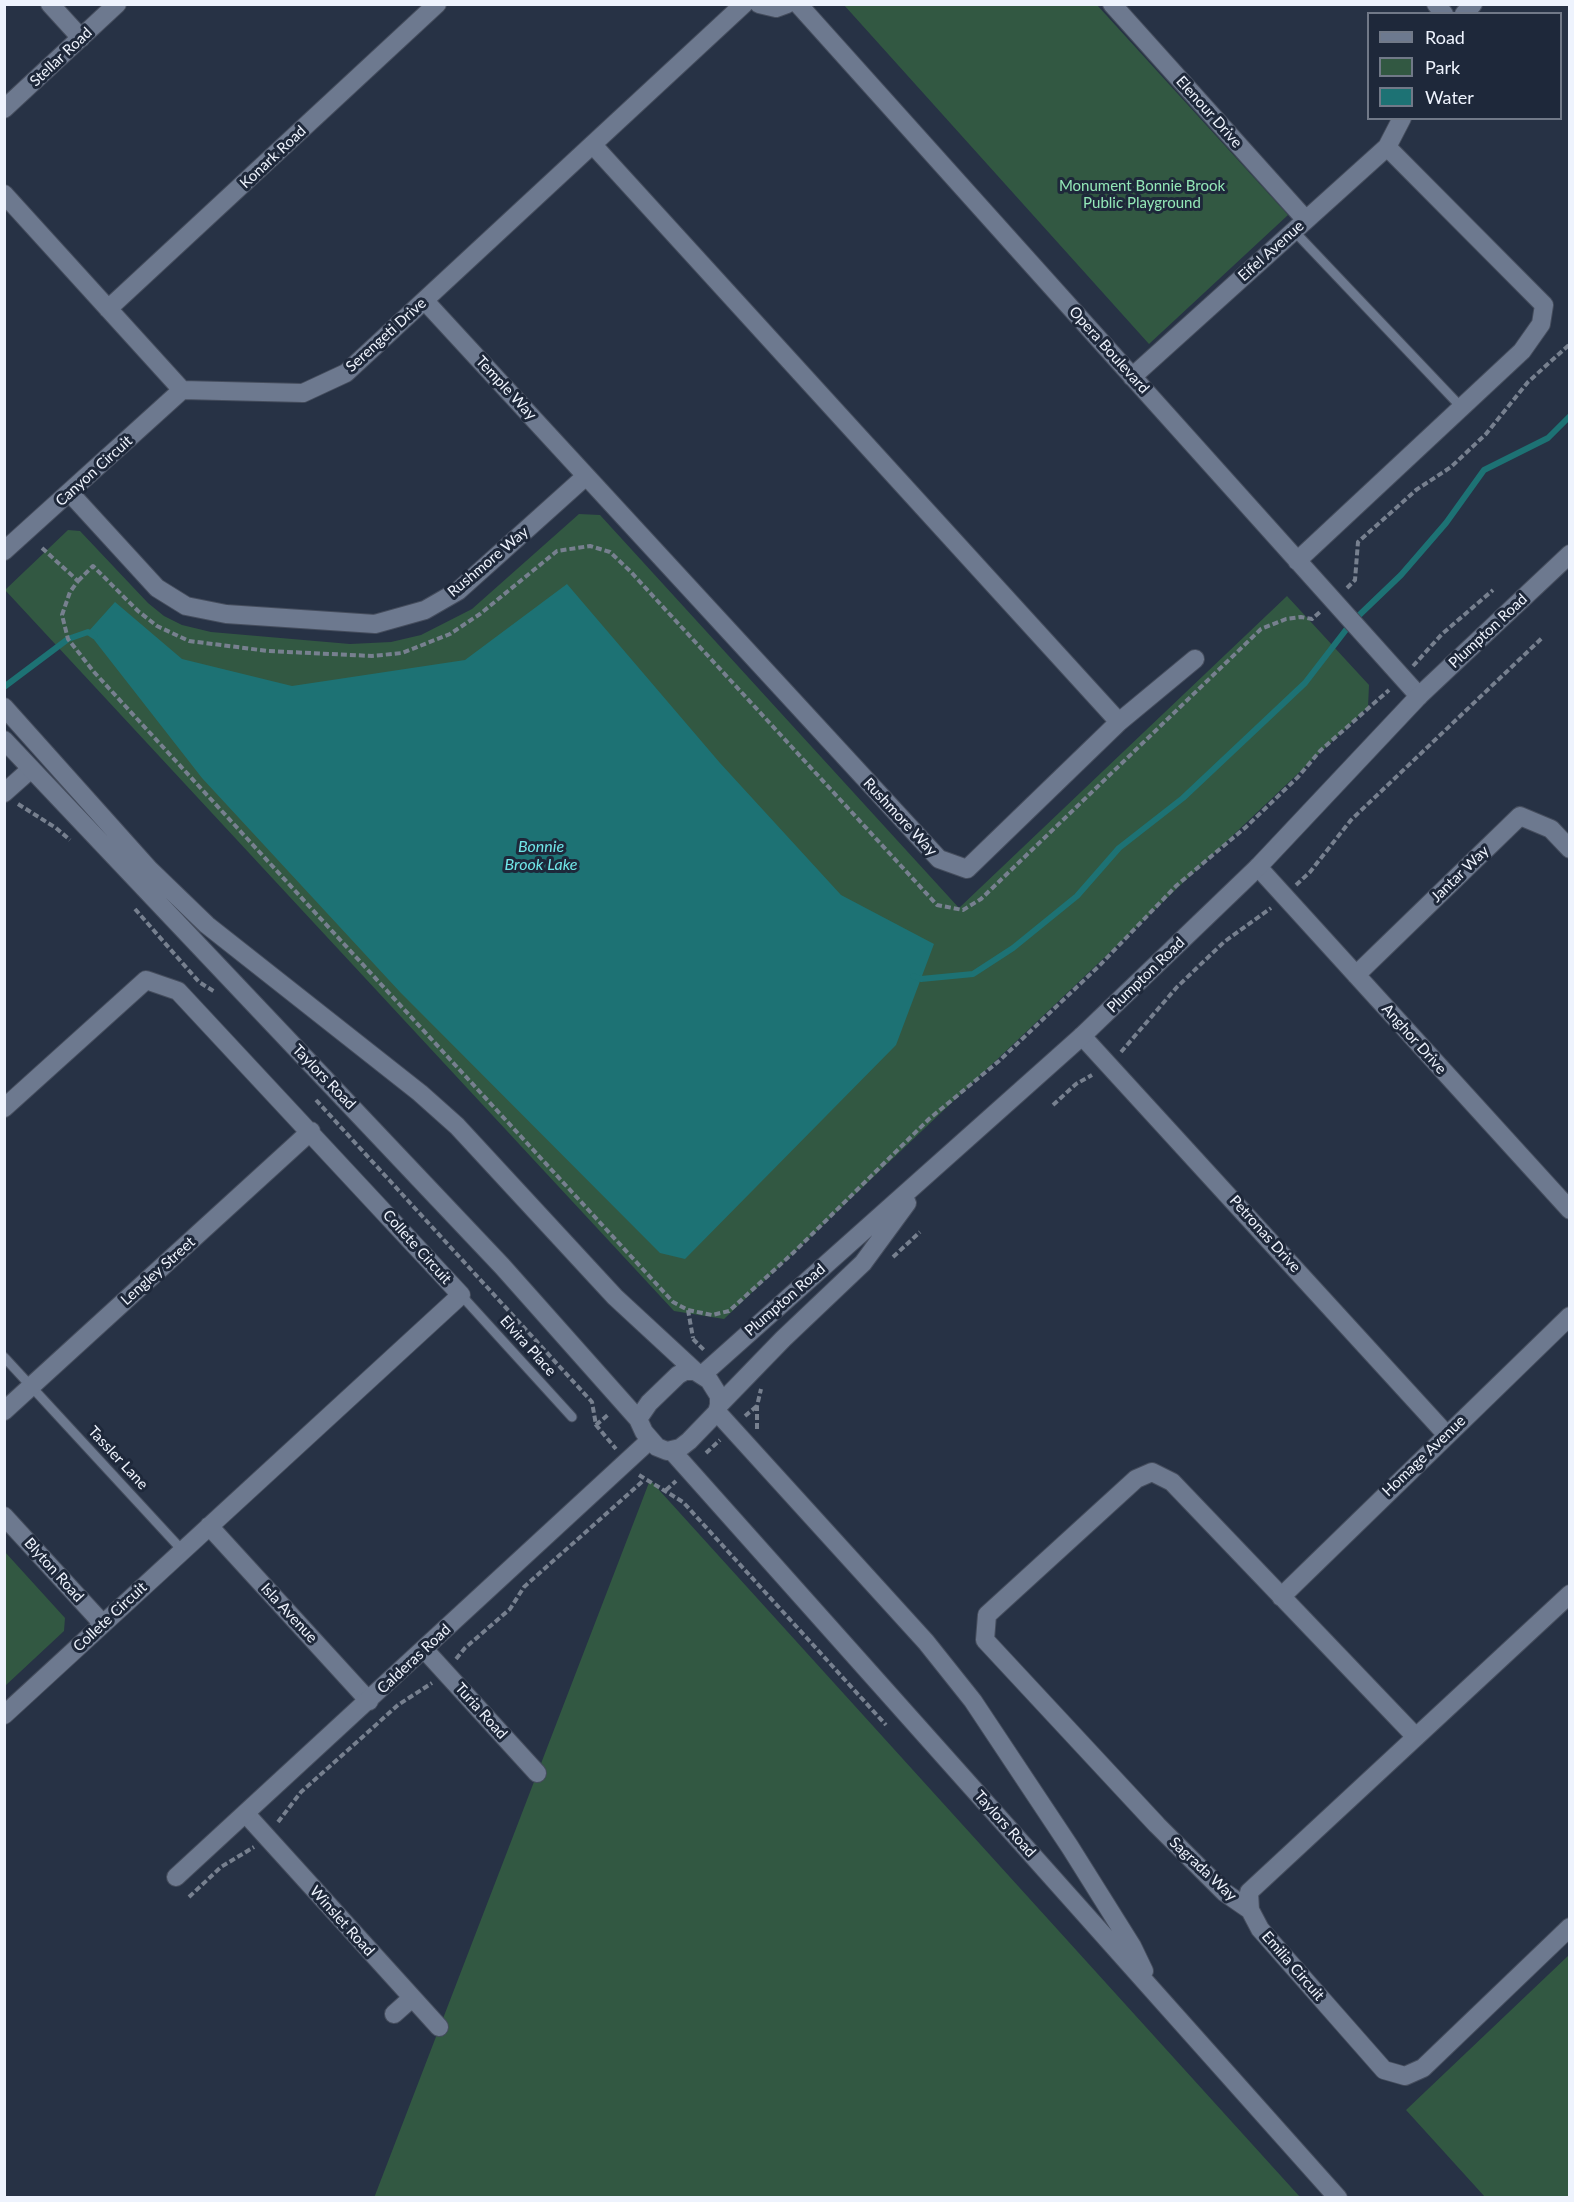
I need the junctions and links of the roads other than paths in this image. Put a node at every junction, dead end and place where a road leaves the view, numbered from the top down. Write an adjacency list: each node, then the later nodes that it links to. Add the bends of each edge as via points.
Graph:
1 (50, 4): 9 (street)
2 (117, 4): 9 (street, Stellar Road)
3 (437, 4): 17 (street, Konark Road)
4 (744, 4): 12 (street, Serengeti Drive)
5 (759, 4): 6 (street, via 776,8)
6 (787, 4)
7 (798, 4): 18 (street, Opera Boulevard)
8 (1112, 4): 15 (street, Elenour Drive)
9 (81, 38): 10 (street, Stellar Road)
10 (4, 109)
11 (1401, 120): 13 (street, Eifel Avenue)
12 (593, 145): 16 (street, Serengeti Drive); 29 (street)
13 (1387, 147): 15 (street, Eifel Avenue); 20 (street, via 1544,305 1541,324 1522,351)
14 (4, 194): 17 (street)
15 (1300, 225): 18 (street, Eifel Avenue); 20 (lane)
16 (425, 301): 19 (street, Serengeti Drive, via 346,373 303,393); 21 (street, Temple Way)
17 (108, 309): 19 (street)
18 (1132, 376): 25 (street, Opera Boulevard)
19 (182, 390): 22 (street, Canyon Circuit)
20 (1462, 408): 25 (street)
21 (586, 476): 22 (street, Rushmore Way, via 458,591 425,610 375,624 226,614 186,606 157,588); 29 (street, Rushmore Way, via 939,858 967,869)
22 (70, 493): 23 (street, Canyon Circuit)
23 (4, 551)
24 (1569, 554): 27 (street, Plumpton Road)
25 (1297, 561): 27 (street, Opera Boulevard)
26 (1195, 659): 29 (street)
27 (1419, 696): 34 (street, Plumpton Road)
28 (4, 706): 44 (street, via 149,869 207,925 457,1126 615,1297)
29 (1119, 722)
30 (4, 740): 31 (street, Taylors Road)
31 (31, 769): 32 (street); 49 (street, Taylors Road, via 502,1266)
32 (8, 796)
33 (1569, 849): 35 (street, Jantar Way, via 1551,829 1520,816)
34 (1258, 867): 35 (street, Anghor Drive); 36 (street, Plumpton Road)
35 (1356, 975): 40 (street, Anghor Drive)
36 (1082, 1036): 39 (street, Plumpton Road); 50 (street, Petronas Drive)
37 (4, 1108): 38 (street, Collete Circuit, via 146,980 178,991)
38 (311, 1131): 41 (street, Collete Circuit); 45 (street, Lengley Street)
39 (928, 1175): 44 (street, Plumpton Road); 46 (street, via 863,1263 783,1339)
40 (1569, 1210)
41 (460, 1295): 48 (lane, Elvira Place); 54 (street, Collete Circuit)
42 (1569, 1316): 50 (street, Homage Avenue)
43 (4, 1357): 45 (lane, Tassler Lane)
44 (698, 1373): 46 (street, via 716,1388); 49 (street, via 678,1375)
45 (32, 1386): 47 (street, Lengley Street); 55 (lane, Tassler Lane)
46 (718, 1409): 52 (street, via 689,1441); 68 (street, via 926,1642 973,1701 1132,1946)
47 (4, 1411)
48 (572, 1417)
49 (638, 1419): 51 (street)
50 (1446, 1434): 57 (street, Homage Avenue)
51 (650, 1440): 52 (street, via 662,1450); 59 (street, Calderas Road)
52 (672, 1451): 68 (street, Taylors Road)
53 (4, 1516): 58 (street, Blyton Road)
54 (209, 1526): 55 (street, Collete Circuit); 60 (street, Isla Avenue)
55 (182, 1550): 58 (street, Collete Circuit)
56 (1569, 1594): 62 (street)
57 (1281, 1597): 62 (street); 66 (street, Sagrada Way, via 1172,1482 1152,1472 1136,1479 987,1615 985,1640 1157,1825 1224,1893)
58 (103, 1624): 61 (street, Collete Circuit)
59 (424, 1649): 60 (street, Calderas Road); 63 (street, Turia Road)
60 (369, 1701): 64 (street, Calderas Road)
61 (4, 1715)
62 (1416, 1737): 66 (street, via 1250,1892)
63 (537, 1773)
64 (246, 1814): 65 (street, Calderas Road); 69 (street, Winslet Road)
65 (176, 1877)
66 (1250, 1910): 67 (street, Emilia Circuit, via 1260,1929 1384,2070 1405,2076 1423,2068)
67 (1569, 1927)
68 (1154, 1992): 72 (street, Taylors Road)
69 (412, 1998): 70 (street); 71 (street, Winslet Road)
70 (394, 2014)
71 (439, 2028)
72 (1338, 2198)

